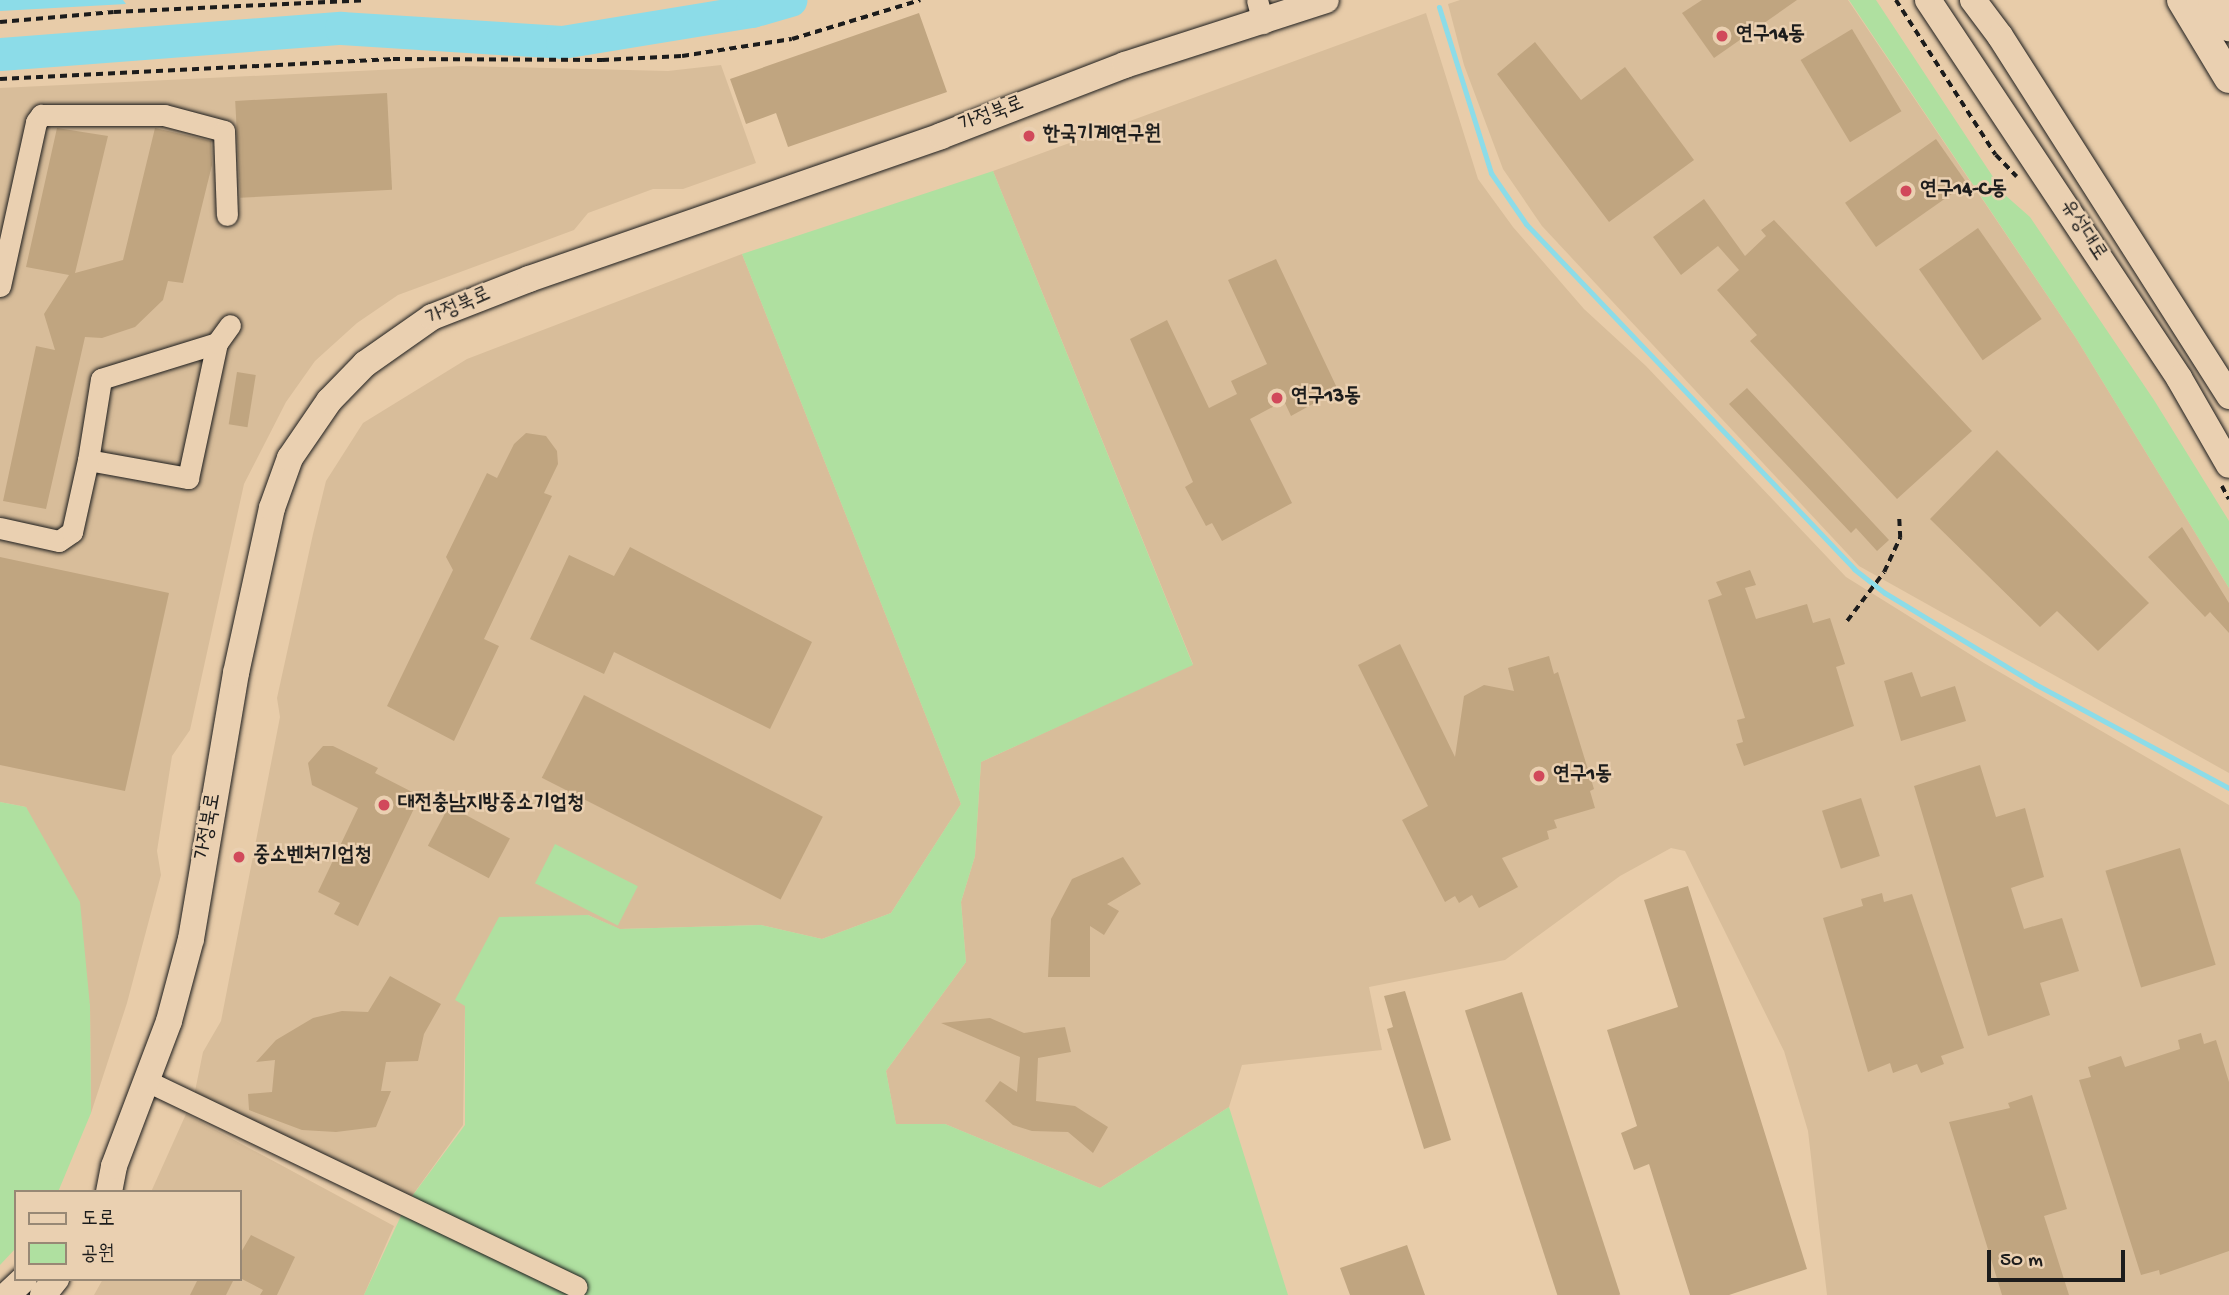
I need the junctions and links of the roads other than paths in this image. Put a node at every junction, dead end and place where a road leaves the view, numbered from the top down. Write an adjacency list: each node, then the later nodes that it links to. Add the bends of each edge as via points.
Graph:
1 (1326, 0): 6 (main road, 가정북로)
2 (1928, 0): 15 (main road, 유성대로, via 2179,378)
3 (1973, 0): 13 (main road, 유성대로)
4 (2182, 0): 8 (highway)
5 (2213, 0): 7 (highway)
6 (1260, 11): 17 (main road, 가정북로, via 941,136 432,317 365,364 329,401 290,458 272,508 236,673 191,939)
7 (2229, 26)
8 (2229, 78)
9 (227, 215): 10 (lane, via 224,131 164,115 41,116)
10 (0, 286)
11 (230, 325): 12 (lane)
12 (217, 343): 14 (lane, via 101,379); 14 (lane, via 188,478)
13 (2229, 396)
14 (88, 460): 16 (lane, via 72,532 59,541)
15 (2229, 465)
16 (0, 528)
17 (149, 1082): 18 (main road, 가정북로); 22 (lane)
18 (111, 1179): 19 (main road, 가정북로)
19 (92, 1190)
20 (22, 1281): 23 (main road)
21 (55, 1281): 24 (main road)
22 (576, 1287)
23 (7, 1295)
24 (43, 1295)

